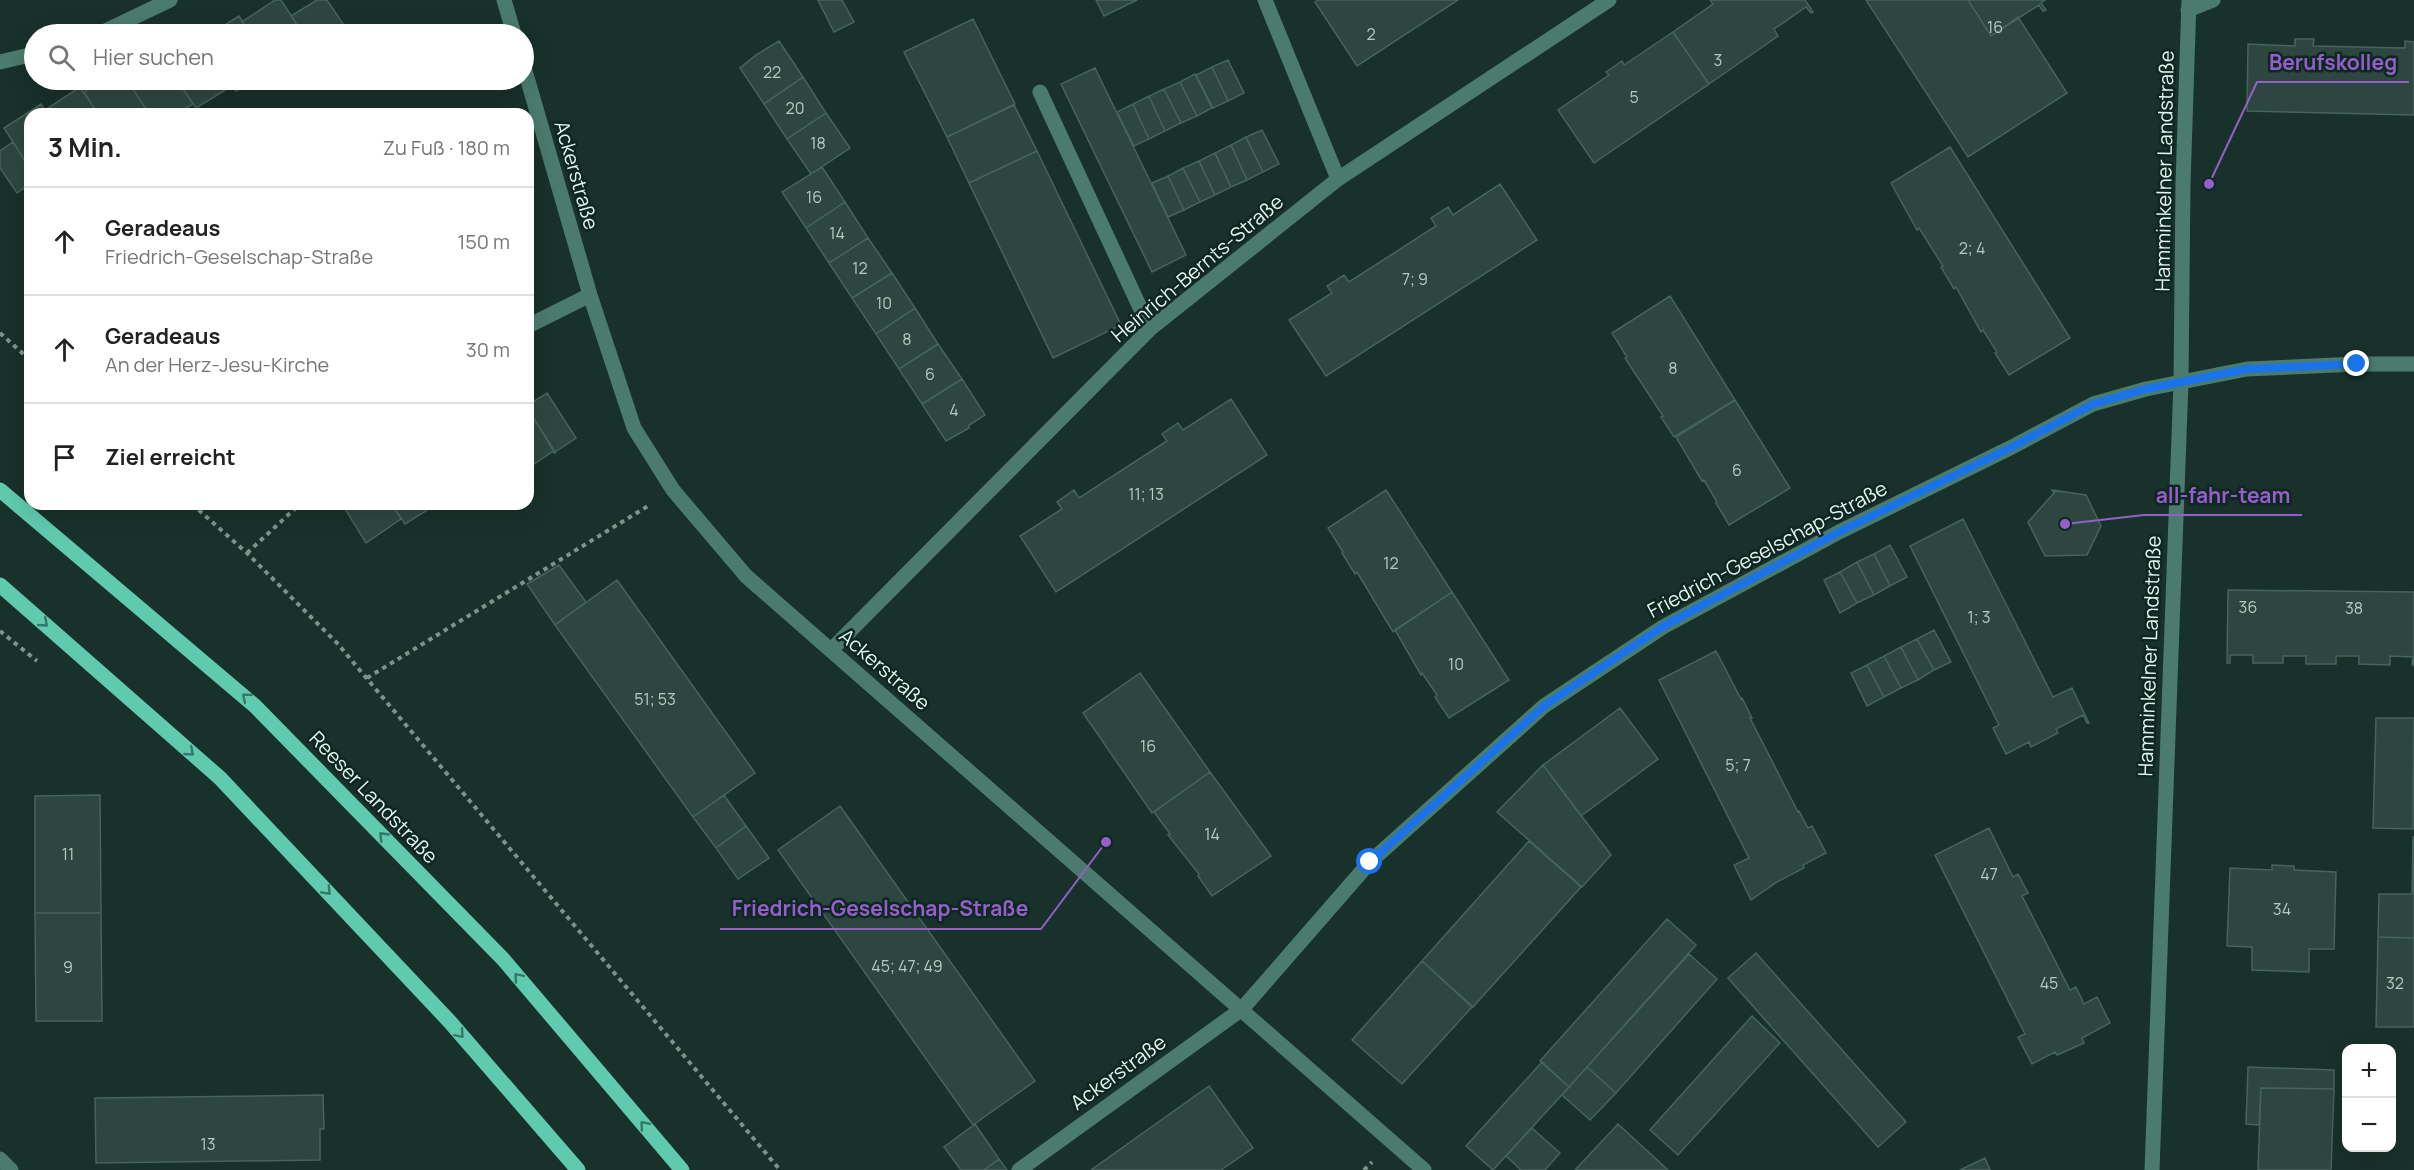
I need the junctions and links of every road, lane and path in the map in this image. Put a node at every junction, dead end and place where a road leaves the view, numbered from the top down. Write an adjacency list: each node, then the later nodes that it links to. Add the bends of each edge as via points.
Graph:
1 (170, 0): 7 (street)
2 (504, 0): 8 (street)
3 (1264, 0): 13 (street)
4 (1609, 0): 13 (street, Heinrich-Bernts-Straße)
5 (2213, 0): 6 (street)
6 (2188, 5): 20 (street, Hamminkelner Landstraße)
7 (120, 24)
8 (511, 24)
9 (24, 56): 10 (street)
10 (0, 62)
11 (531, 90): 14 (street, Ackerstraße)
12 (1040, 92): 16 (street)
13 (1338, 179): 16 (street, Heinrich-Bernts-Straße)
14 (590, 295): 15 (street); 22 (street, Ackerstraße, via 634,428)
15 (534, 323)
16 (1150, 329): 27 (street, Heinrich-Bernts-Straße)
17 (0, 333): 18 (path)
18 (24, 355)
19 (2414, 364): 20 (street, Friedrich-Geselschap-Straße, via 2247,369)
20 (2181, 382): 29 (street, Friedrich-Geselschap-Straße, via 2093,404 1839,532 1662,627 1544,706 1370,862); 37 (street, Hamminkelner Landstraße)
21 (0, 490): 33 (main road, Reeser Landstraße, one-way to 21, via 503,959 255,706)
22 (673, 490): 27 (street, Ackerstraße, via 746,576); 28 (path)
23 (199, 510): 25 (path)
24 (294, 510): 25 (path)
25 (247, 553): 28 (path)
26 (0, 585): 32 (main road, one-way to 32, via 220,778 450,1022)
27 (831, 650): 29 (street, Ackerstraße)
28 (367, 678): 34 (path)
29 (1242, 1009): 35 (street, Ackerstraße); 36 (street, Ackerstraße)
30 (0, 1159): 31 (street)
31 (11, 1170)
32 (578, 1170)
33 (682, 1170)
34 (780, 1170)
35 (1019, 1170)
36 (1424, 1170)
37 (2152, 1170)

